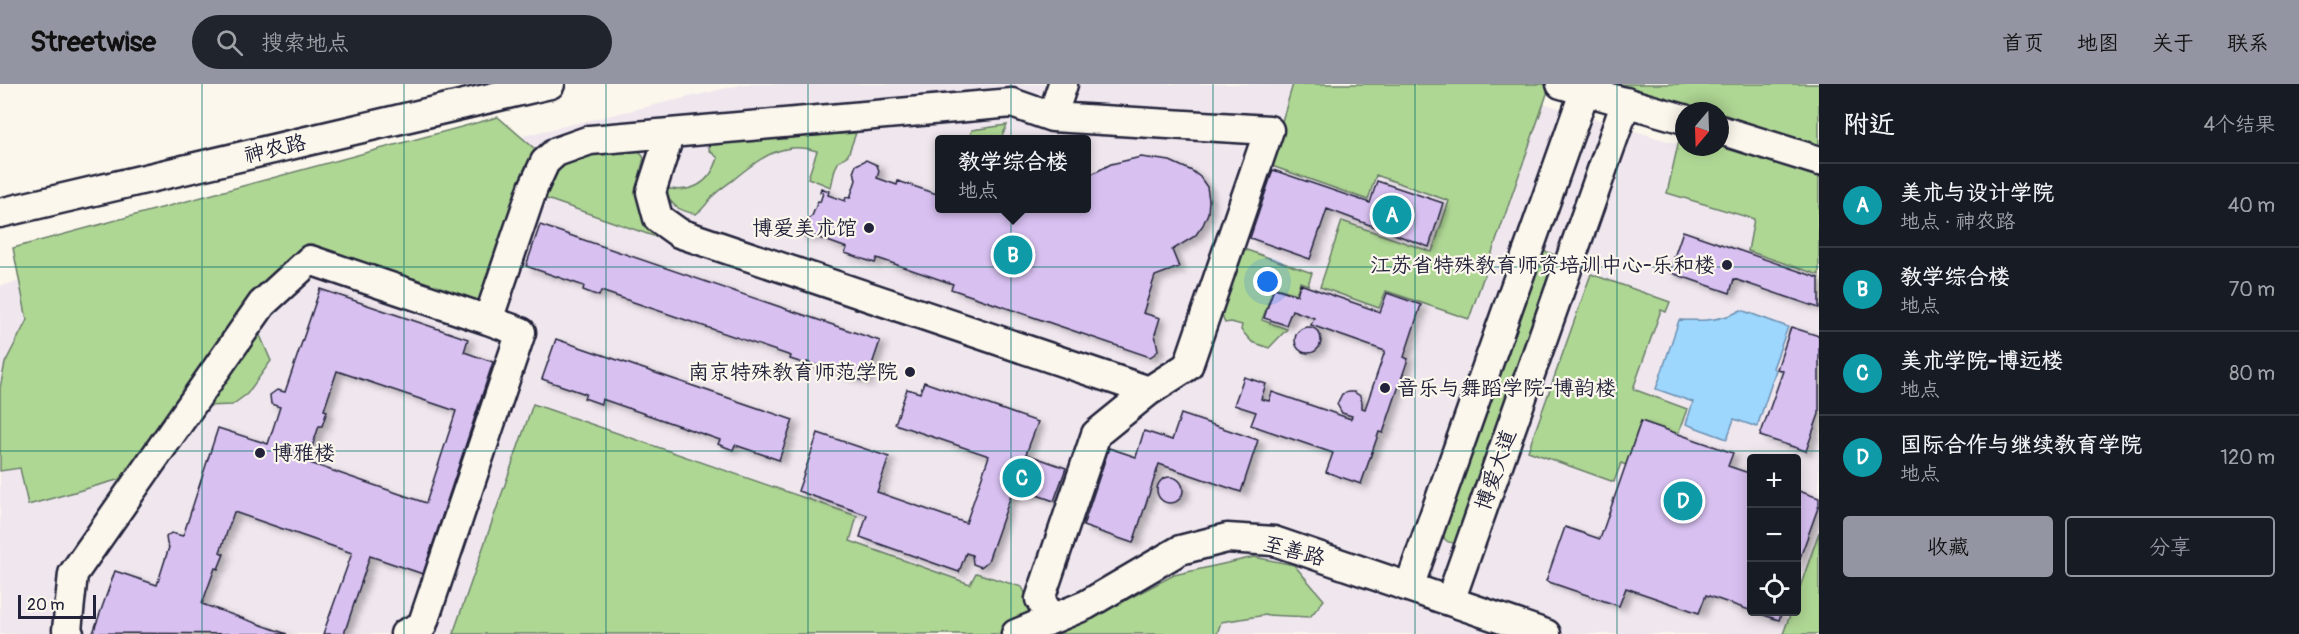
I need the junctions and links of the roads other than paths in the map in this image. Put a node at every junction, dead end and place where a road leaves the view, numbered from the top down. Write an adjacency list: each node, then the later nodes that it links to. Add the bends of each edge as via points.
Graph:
1 (550, 84): 10 (street, 神农路)
2 (1063, 84): 6 (street)
3 (1573, 87): 4 (street); 13 (street, 博爱大道)
4 (1626, 102): 5 (street); 14 (street, 博爱大道)
5 (1675, 116)
6 (1052, 117): 7 (street, via 1012,103); 12 (street, via 1269,130 1188,366)
7 (670, 133): 11 (street, via 590,140 556,152 545,162); 12 (street, via 651,192 658,218 679,233 710,232)
8 (1729, 133): 9 (street)
9 (1819, 160)
10 (0, 213)
11 (488, 320): 16 (street, via 310,260 262,304 73,574); 17 (street, via 521,332 422,626)
12 (1149, 391): 15 (street, via 1096,434 1040,599)
13 (1409, 587): 14 (street, 至善路); 15 (street, 至善路, via 1274,541 1227,538 1180,550 1086,605)
14 (1450, 602): 19 (street, 至善路)
15 (1052, 619): 18 (street, 至善路)
16 (69, 634)
17 (405, 634)
18 (1016, 634)
19 (1546, 634)

